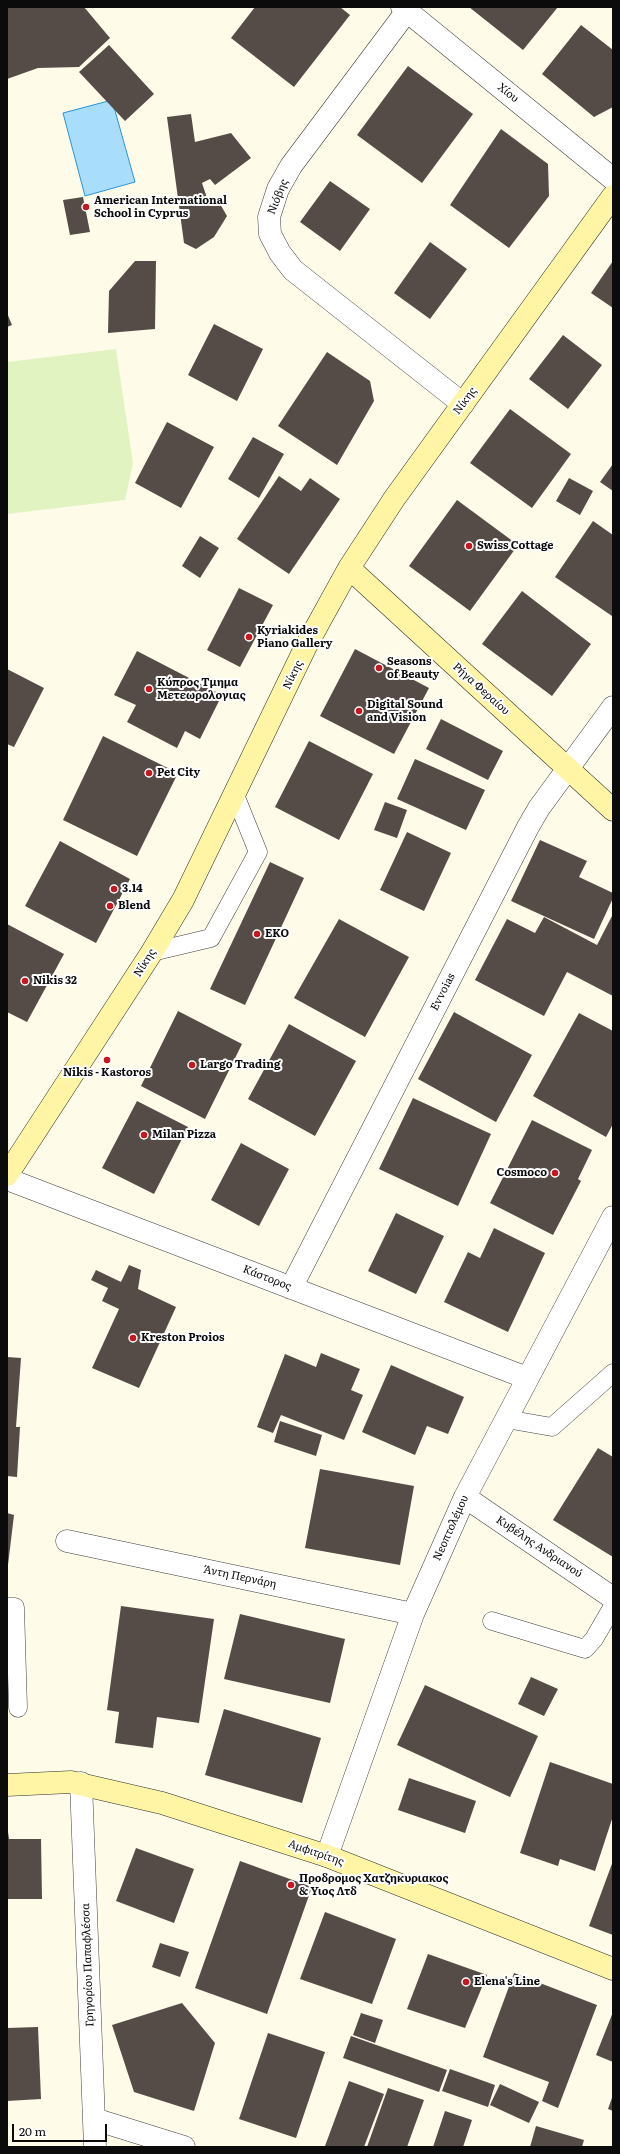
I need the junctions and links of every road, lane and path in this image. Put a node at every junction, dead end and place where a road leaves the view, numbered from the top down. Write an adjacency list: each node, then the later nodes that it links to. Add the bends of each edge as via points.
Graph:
1 (405, 9): 2 (street, Χίου); 4 (street, Νιόβης, via 291,166 278,189 268,217 270,234 292,270)
2 (613, 179)
3 (613, 196): 4 (main road, Νίκης)
4 (463, 404): 5 (main road, Νίκης, via 394,499)
5 (349, 568): 7 (main road, Ρήγα Φεραίου); 8 (main road, Νίκης, via 306,646)
6 (613, 707): 7 (street, Evvoias)
7 (568, 768): 9 (main road, Ρήγα Φεραίου); 14 (street, Evvoias, via 528,827)
8 (235, 795): 10 (main road, Νίκης, via 183,900); 10 (lane, via 258,852 211,938)
9 (613, 810)
10 (152, 952): 11 (main road, Νίκης)
11 (7, 1175)
12 (7, 1179): 14 (street, Κάστορος)
13 (613, 1217): 16 (street, Νεοπτολέμου)
14 (291, 1288): 16 (street, Κάστορος)
15 (613, 1373): 17 (lane, via 552,1427)
16 (527, 1378): 17 (street, Νεοπτολέμου)
17 (506, 1419): 18 (street, Νεοπτολέμου)
18 (465, 1497): 20 (street, Κυβέλης Ανδριανού); 23 (street, Νεοπτολέμου)
19 (67, 1541): 23 (street, Άντη Περνάρη)
20 (613, 1598)
21 (613, 1606): 24 (lane, via 594,1639 585,1649)
22 (7, 1607): 25 (lane, via 15,1607)
23 (413, 1614): 28 (street, Νεοπτολέμου)
24 (492, 1622)
25 (18, 1708)
26 (81, 1783): 27 (main road, Αμφιτρίτης); 28 (main road, Αμφιτρίτης, via 162,1803); 30 (street, Γρηγορίου Παπαφλέσσα)
27 (7, 1785)
28 (327, 1856): 29 (main road, Αμφιτρίτης)
29 (613, 1969)
30 (94, 2119): 31 (street, Γρηγορίου Παπαφλέσσα); 32 (street)
31 (95, 2147)
32 (184, 2147)

